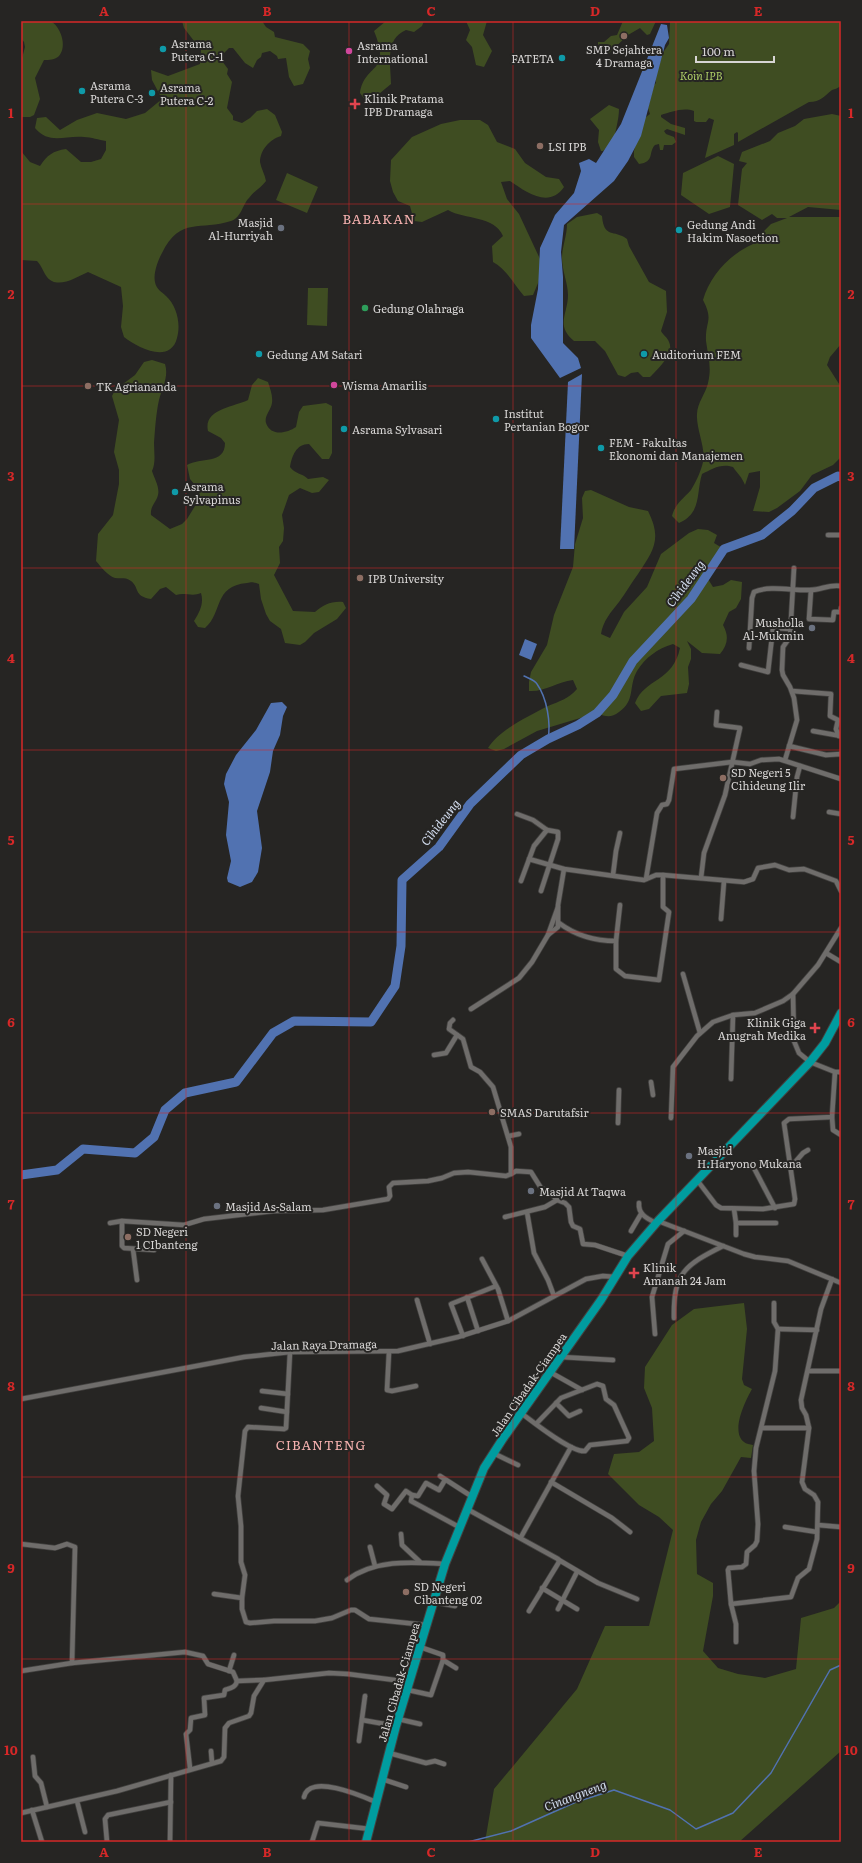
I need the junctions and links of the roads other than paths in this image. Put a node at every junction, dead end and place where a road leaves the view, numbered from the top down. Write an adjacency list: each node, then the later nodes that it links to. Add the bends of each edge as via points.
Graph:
1 (841, 535): 2 (street)
2 (828, 536)
3 (794, 568): 5 (street)
4 (841, 586): 6 (street, via 832,584)
5 (792, 588): 6 (street); 9 (street); 10 (street, via 756,590 753,594)
6 (811, 590): 8 (street, via 809,619 833,620 834,612)
7 (841, 608): 8 (street)
8 (841, 612)
9 (790, 628): 11 (street, via 773,628 767,673); 12 (street, via 790,637 783,647 782,673)
10 (749, 648)
11 (741, 665)
12 (792, 691): 15 (street, via 830,694 830,716 838,720 836,729); 16 (street, via 797,720)
13 (717, 712): 19 (street, via 716,725 740,728)
14 (813, 731): 15 (street)
15 (840, 736)
16 (789, 746): 17 (street, via 826,755); 18 (street)
17 (841, 754)
18 (785, 760): 19 (street, via 761,760 748,764); 20 (street)
19 (732, 762): 33 (street, via 725,795 704,853); 34 (street, via 678,768 672,772 669,800 659,808 657,814)
20 (800, 766): 21 (street); 25 (street)
21 (841, 779)
22 (829, 812): 24 (street)
23 (517, 814): 26 (street, via 533,820)
24 (841, 814)
25 (793, 817)
26 (547, 830): 28 (street, via 534,846); 29 (street, via 555,830 558,836)
27 (620, 833): 31 (street)
28 (529, 859): 29 (street); 36 (street)
29 (550, 864): 30 (street); 37 (street)
30 (564, 869): 31 (street); 39 (street)
31 (613, 875): 34 (street)
32 (663, 875): 33 (street); 34 (street); 45 (street, via 663,907 669,912 659,980 621,974 616,969)
33 (701, 878): 35 (street)
34 (646, 879)
35 (724, 880): 38 (street, via 744,882 753,878 758,868 775,866 789,870 804,869 836,881); 41 (street)
36 (521, 881)
37 (541, 891)
38 (841, 891)
39 (558, 905): 42 (street); 44 (street)
40 (620, 905): 45 (street)
41 (721, 919)
42 (559, 924): 44 (street, via 556,930); 45 (street, via 593,939)
43 (841, 928): 46 (street)
44 (548, 935): 50 (street, via 519,978)
45 (616, 941)
46 (826, 954): 47 (street); 49 (street)
47 (841, 962)
48 (683, 974): 54 (street)
49 (793, 994): 52 (street, via 755,1013); 57 (street, via 794,1041 799,1053)
50 (471, 1009)
51 (841, 1013): 57 (highway, Jalan Cibadak-Ciampea, via 825,1043)
52 (733, 1015): 54 (street, via 713,1022); 60 (street)
53 (453, 1020): 55 (street, via 449,1027)
54 (700, 1033): 65 (street, via 673,1067)
55 (457, 1035): 56 (street, via 446,1053); 69 (street, via 463,1039 472,1067 493,1087)
56 (434, 1055)
57 (810, 1062): 58 (street); 74 (highway, Jalan Cibadak-Ciampea)
58 (835, 1072): 59 (street); 64 (street)
59 (841, 1072)
60 (731, 1080)
61 (651, 1082): 63 (street)
62 (619, 1090): 66 (street)
63 (653, 1095)
64 (832, 1117): 68 (street, via 833,1130); 71 (street, via 786,1121 784,1126)
65 (671, 1118)
66 (618, 1124)
67 (519, 1134): 69 (street)
68 (841, 1135)
69 (509, 1136): 73 (street, via 512,1153)
70 (808, 1150): 71 (street)
71 (791, 1167): 77 (street, via 795,1202)
72 (754, 1168): 77 (street)
73 (511, 1174): 75 (street, via 516,1171 531,1172 538,1186 551,1193); 82 (street, via 506,1176 454,1173 428,1181 392,1183 388,1199 348,1207 273,1211 197,1220 184,1225)
74 (697, 1180): 78 (street, via 717,1206); 84 (highway, Jalan Cibadak-Ciampea)
75 (557, 1200): 79 (street, via 545,1207); 93 (street, via 565,1202 570,1208 571,1222 580,1229 583,1244 595,1245)
76 (639, 1203): 80 (street)
77 (775, 1208): 78 (street)
78 (734, 1209): 85 (street)
79 (527, 1212): 81 (street); 100 (street, via 534,1253)
80 (641, 1214): 84 (street); 87 (street)
81 (505, 1217)
82 (122, 1221): 83 (street); 91 (street, via 122,1246)
83 (110, 1222)
84 (657, 1222): 88 (street); 93 (highway, Jalan Cibadak-Ciampea)
85 (736, 1223): 86 (street); 89 (street)
86 (776, 1223)
87 (631, 1231)
88 (684, 1231): 90 (street); 109 (street, via 668,1244 652,1297)
89 (736, 1234)
90 (723, 1246): 96 (street, via 755,1257 788,1260); 104 (street, via 696,1261 681,1275 675,1297)
91 (133, 1250): 92 (street); 97 (street)
92 (154, 1250)
93 (628, 1256): 95 (highway, Jalan Cibadak-Ciampea)
94 (482, 1259): 99 (street)
95 (616, 1276): 100 (street, Jalan Raya Dramaga, via 586,1279); 114 (highway, Jalan Cibadak-Ciampea)
96 (832, 1279): 98 (street); 107 (street, via 821,1309)
97 (137, 1280)
98 (841, 1283)
99 (496, 1286): 101 (street); 105 (street)
100 (554, 1296): 105 (street, Jalan Raya Dramaga)
101 (467, 1297): 108 (street); 110 (street, via 450,1305)
102 (416, 1300): 111 (street)
103 (774, 1303): 106 (street, via 774,1322)
104 (674, 1318)
105 (508, 1321): 108 (street, Jalan Raya Dramaga)
106 (778, 1329): 107 (street); 130 (street, via 775,1371)
107 (817, 1330): 116 (street)
108 (478, 1331): 110 (street, Jalan Raya Dramaga)
109 (655, 1334)
110 (463, 1336): 111 (street, Jalan Raya Dramaga)
111 (430, 1344): 113 (street, Jalan Raya Dramaga)
112 (290, 1352): 113 (street, Jalan Raya Dramaga); 122 (street); 123 (street, Jalan Raya Dramaga, via 219,1360)
113 (389, 1352): 119 (street, via 387,1390)
114 (561, 1357): 115 (street); 118 (highway, Jalan Cibadak-Ciampea)
115 (613, 1360)
116 (809, 1371): 117 (street); 131 (street, via 801,1403)
117 (841, 1371)
118 (550, 1372): 121 (street); 128 (highway, Jalan Cibadak-Ciampea)
119 (416, 1386)
120 (262, 1390): 122 (street)
121 (582, 1390): 124 (street, via 561,1398); 132 (street, via 597,1384 603,1386 606,1399 614,1405 629,1438 627,1441 590,1445 585,1451)
122 (288, 1394): 127 (street)
123 (21, 1399)
124 (556, 1403): 126 (street, via 569,1416); 129 (street)
125 (261, 1408): 127 (street)
126 (580, 1411)
127 (287, 1412): 160 (street, via 285,1429 248,1427 245,1431 238,1496 241,1526 240,1562 245,1579)
128 (521, 1413): 129 (street); 133 (highway, Jalan Cibadak-Ciampea)
129 (536, 1424): 132 (street)
130 (762, 1428): 131 (street); 164 (street, via 756,1448 754,1470 757,1541 747,1552 746,1564 728,1570)
131 (809, 1428): 142 (street, via 802,1482 805,1489 814,1495 818,1502)
132 (571, 1447): 137 (street)
133 (493, 1453): 134 (street); 140 (highway, Jalan Cibadak-Ciampea)
134 (518, 1465)
135 (440, 1476): 136 (street)
136 (445, 1480): 139 (street, via 439,1490 426,1483 418,1496); 140 (street)
137 (551, 1482): 146 (street, via 612,1518); 149 (street)
138 (377, 1486): 139 (street, via 387,1495 384,1504 391,1509 405,1492)
139 (412, 1495): 143 (street, via 411,1500)
140 (471, 1496): 141 (highway, Jalan Cibadak-Ciampea)
141 (467, 1508): 143 (highway, Jalan Cibadak-Ciampea); 149 (street)
142 (818, 1525): 145 (street); 147 (street)
143 (459, 1527): 154 (highway, Jalan Cibadak-Ciampea)
144 (785, 1527): 147 (street)
145 (841, 1527)
146 (630, 1532)
147 (817, 1532): 164 (street, via 809,1569 798,1578 792,1597)
148 (401, 1534): 153 (street, via 402,1545)
149 (521, 1537): 152 (street)
150 (21, 1544): 174 (street, via 55,1548 67,1544 75,1548)
151 (370, 1548): 155 (street)
152 (559, 1560): 156 (street); 158 (street)
153 (420, 1562): 154 (street); 155 (street)
154 (446, 1564): 163 (highway, Jalan Cibadak-Ciampea)
155 (375, 1566): 157 (street, via 357,1572)
156 (577, 1572): 161 (street); 162 (street)
157 (347, 1580)
158 (542, 1588): 162 (street); 168 (street)
159 (214, 1594): 160 (street)
160 (242, 1598): 169 (street, via 243,1616 246,1622 250,1623 315,1621 355,1610 368,1619)
161 (637, 1599)
162 (563, 1601): 166 (street); 167 (street)
163 (434, 1602): 165 (street); 169 (highway, Jalan Cibadak-Ciampea)
164 (731, 1604): 170 (street, via 736,1624)
165 (454, 1606)
166 (558, 1609)
167 (577, 1609)
168 (529, 1611)
169 (426, 1625): 171 (highway, Jalan Cibadak-Ciampea)
170 (736, 1642)
171 (420, 1647): 173 (street, via 443,1655); 180 (highway, Jalan Cibadak-Ciampea)
172 (234, 1655): 177 (street)
173 (443, 1660): 175 (street); 180 (street, via 431,1695)
174 (72, 1663): 176 (street); 177 (street, via 185,1652 203,1656 208,1664)
175 (456, 1668)
176 (21, 1671)
177 (229, 1671): 179 (street, via 234,1673)
178 (264, 1680): 179 (street); 180 (street, via 329,1673 348,1674); 189 (street, via 254,1696 249,1716 229,1723 224,1728 224,1757 221,1761)
179 (238, 1681): 191 (street, via 236,1685 225,1690 224,1695 204,1698 204,1715 191,1718 190,1730 186,1734)
180 (409, 1686): 183 (highway, Jalan Cibadak-Ciampea)
181 (366, 1696): 182 (street)
182 (362, 1720): 183 (street); 185 (street)
183 (397, 1722): 184 (street); 187 (highway, Jalan Cibadak-Ciampea)
184 (420, 1724)
185 (359, 1741)
186 (211, 1751): 189 (street)
187 (389, 1753): 190 (street, via 426,1763 435,1761); 193 (highway, Jalan Cibadak-Ciampea)
188 (33, 1757): 199 (street, via 35,1776 41,1783)
189 (212, 1763): 191 (street)
190 (444, 1764)
191 (190, 1768): 192 (street)
192 (171, 1776): 196 (street); 197 (street)
193 (382, 1779): 194 (street); 198 (highway, Jalan Cibadak-Ciampea)
194 (406, 1787)
195 (304, 1797): 198 (street, via 306,1790 320,1785 347,1790)
196 (77, 1801): 199 (street); 203 (street)
197 (171, 1802): 205 (street, via 108,1815 105,1818); 206 (street)
198 (376, 1802): 202 (highway, Jalan Cibadak-Ciampea)
199 (47, 1807): 200 (street)
200 (32, 1810): 201 (street); 204 (street)
201 (21, 1813)
202 (370, 1829): 207 (street, via 318,1823); 208 (highway, Jalan Cibadak-Ciampea)
203 (85, 1832)
204 (42, 1842)
205 (107, 1842)
206 (170, 1842)
207 (312, 1842)
208 (366, 1842)

